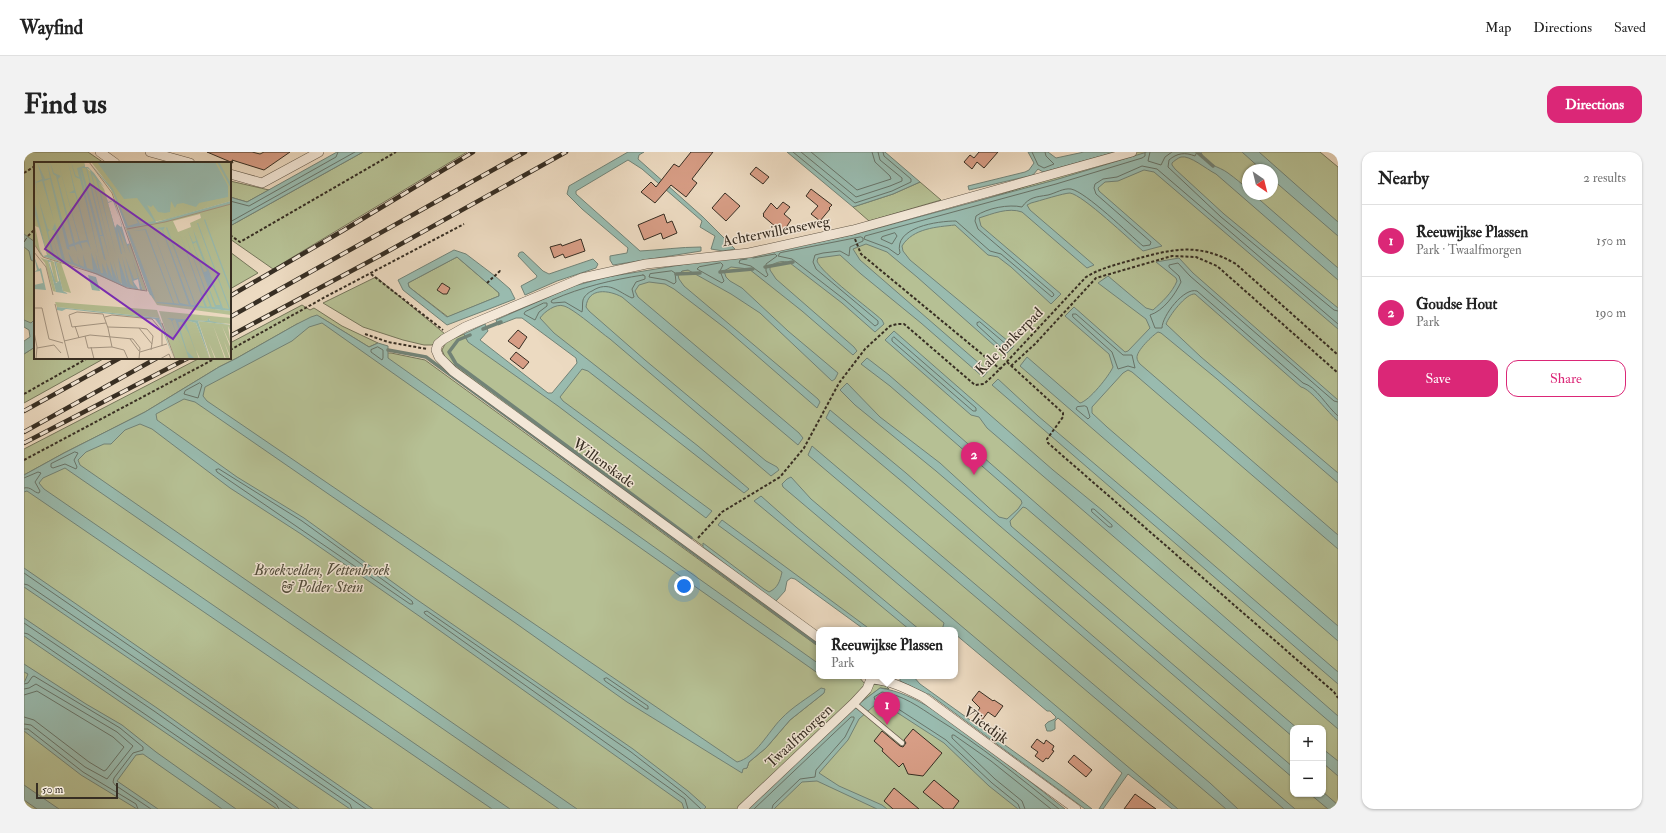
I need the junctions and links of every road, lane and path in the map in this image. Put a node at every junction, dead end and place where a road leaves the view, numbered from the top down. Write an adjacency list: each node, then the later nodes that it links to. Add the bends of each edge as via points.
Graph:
1 (100, 152): 6 (street)
2 (150, 152): 7 (street)
3 (319, 152): 10 (street, via 262,183)
4 (396, 152): 15 (path, via 240,242)
5 (1132, 152): 20 (street, Achterwillenseweg, via 853,230 749,253 646,264 582,278)
6 (114, 162)
7 (186, 162)
8 (34, 167): 9 (path)
9 (24, 174)
10 (231, 174)
11 (464, 224): 17 (path)
12 (34, 230): 14 (path)
13 (854, 234): 28 (path, via 861,254)
14 (28, 236)
15 (231, 236)
16 (502, 272): 18 (path, via 494,275)
17 (372, 274): 20 (path); 21 (path)
18 (487, 283)
19 (365, 334): 22 (path, via 388,342)
20 (450, 335): 22 (street, Achterwillenseweg, via 438,344)
21 (231, 349)
22 (436, 350): 32 (street, Willenskade, via 439,357 453,371)
23 (1338, 355): 26 (path, Kale jonkerpad, via 1236,264 1224,257 1181,249 1166,250 1100,269 1086,277)
24 (86, 359): 30 (path)
25 (214, 359): 31 (path)
26 (1007, 362): 27 (path); 28 (path, Kale jonkerpad)
27 (1011, 366): 29 (path, via 1096,278 1172,256 1196,257 1217,266); 36 (path, via 1061,410 1063,417 1049,436 1048,443)
28 (1000, 369): 32 (path, Kale jonkerpad, via 984,384 975,385 904,324 890,326 865,349 839,383 804,448 780,477 722,512)
29 (1338, 373)
30 (24, 394)
31 (24, 460)
32 (692, 545): 33 (street, Willenskade)
33 (816, 636)
34 (870, 679): 37 (street, Twaalfmorgen, via 867,689)
35 (875, 679): 40 (street, Vlietdijk, via 901,686 923,697)
36 (1338, 698)
37 (855, 704): 38 (lane); 39 (street, Twaalfmorgen)
38 (902, 743)
39 (742, 809)
40 (1076, 809)

